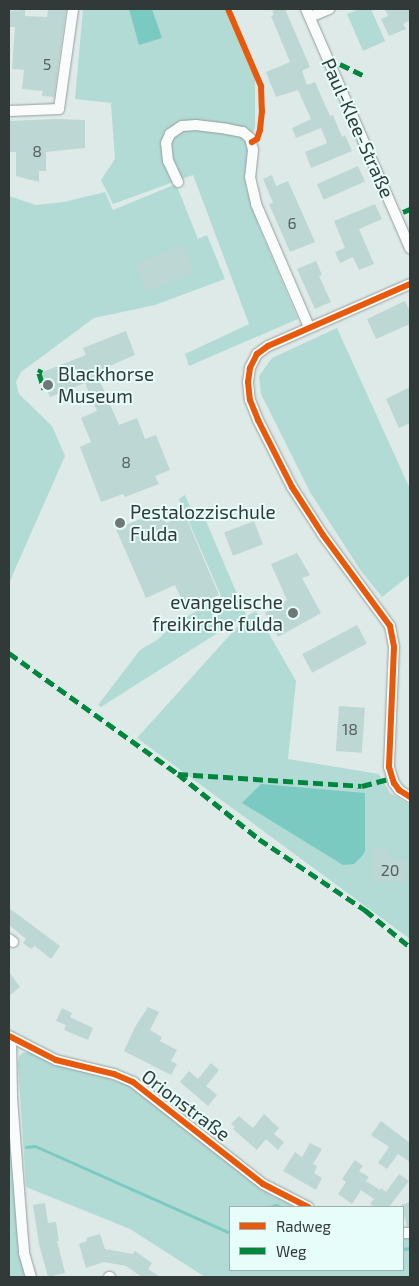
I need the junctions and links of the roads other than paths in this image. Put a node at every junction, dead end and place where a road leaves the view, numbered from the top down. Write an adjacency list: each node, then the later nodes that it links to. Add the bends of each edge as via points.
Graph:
1 (73, 9): 4 (street, via 59,109)
2 (329, 9): 3 (street)
3 (308, 13): 6 (street, Paul-Klee-Straße)
4 (9, 111)
5 (178, 182): 8 (street, via 168,161 166,143 170,134 182,126 227,128 243,132 250,138 253,150 250,177 256,204)
6 (410, 248)
7 (410, 284): 8 (street)
8 (309, 327): 9 (street, via 257,354 250,368 250,400 283,469 318,528 390,626 394,647 389,766 394,783)
9 (410, 797)
10 (10, 1037): 11 (street, Orionstraße, via 56,1060 133,1082 263,1184); 12 (street, via 24,1253)
11 (306, 1206)
12 (31, 1277)

